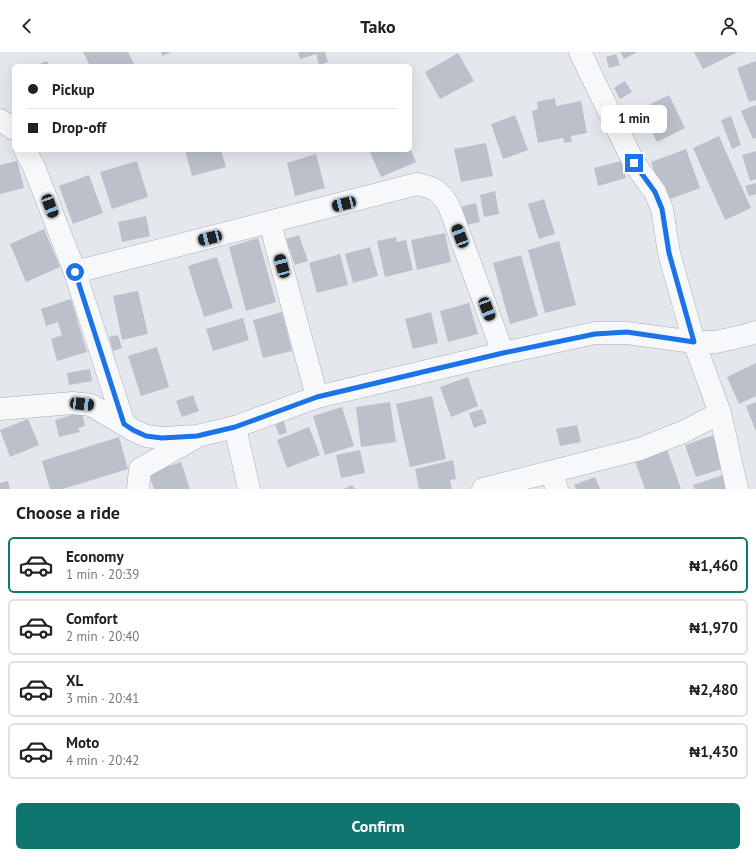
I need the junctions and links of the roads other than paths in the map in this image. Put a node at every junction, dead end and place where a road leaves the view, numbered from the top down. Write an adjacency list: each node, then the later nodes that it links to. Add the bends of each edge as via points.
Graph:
1 (580, 52): 8 (street, via 634,163 655,192 662,209 669,253)
2 (0, 120): 3 (street)
3 (12, 128)
4 (26, 152): 6 (street)
5 (270, 223): 6 (street); 9 (street, via 417,184 431,187 442,195 449,206); 10 (street)
6 (75, 272): 13 (street)
7 (756, 332): 8 (street, via 716,342)
8 (694, 342): 9 (street, via 627,332 595,334); 12 (street)
9 (503, 353): 10 (street)
10 (317, 397): 14 (street)
11 (0, 409): 13 (street, via 73,403 91,405)
12 (720, 413): 16 (street, via 683,432); 20 (street)
13 (124, 424): 15 (street, via 146,436)
14 (235, 427): 15 (street); 18 (street)
15 (197, 436): 17 (street, via 140,469)
16 (554, 480): 19 (street)
17 (138, 489)
18 (249, 489)
19 (483, 489)
20 (737, 489)

